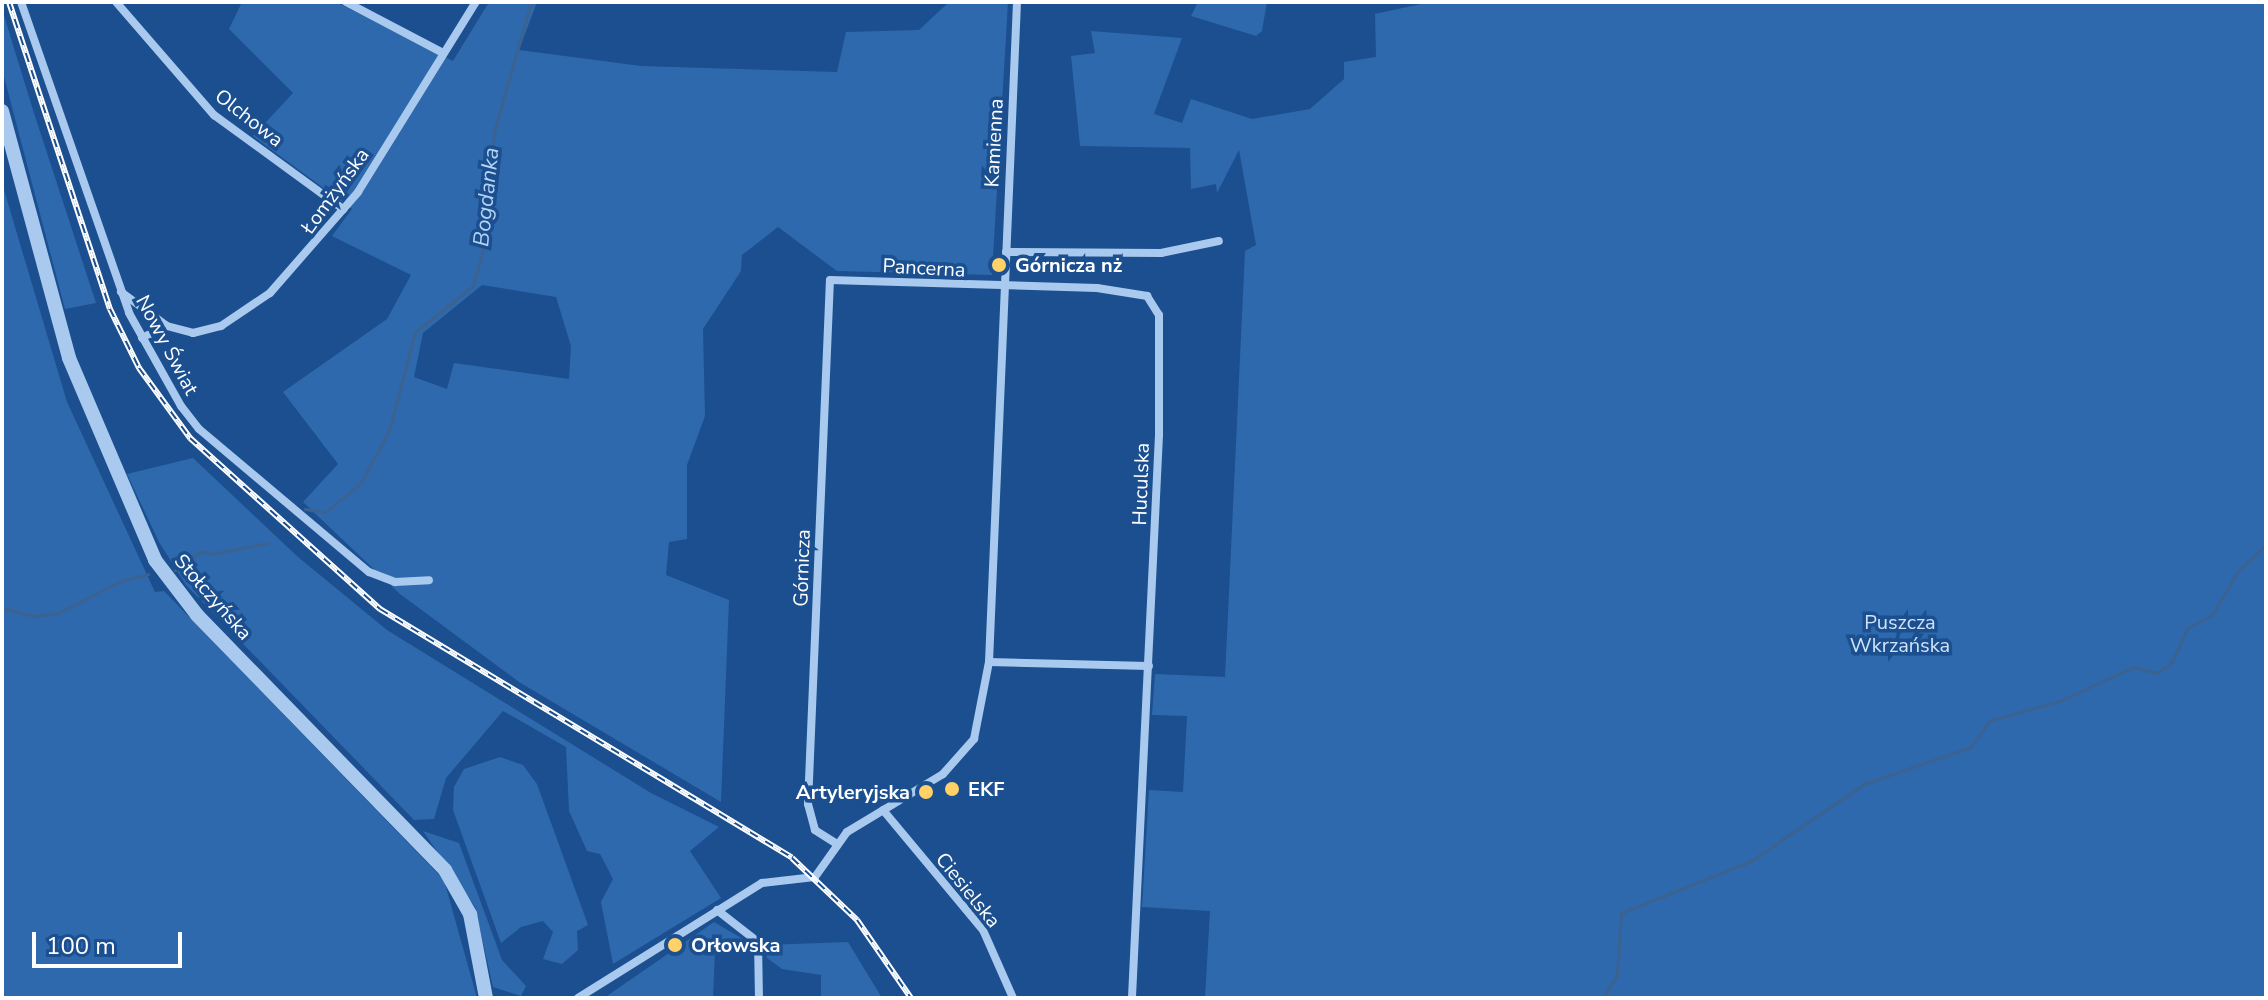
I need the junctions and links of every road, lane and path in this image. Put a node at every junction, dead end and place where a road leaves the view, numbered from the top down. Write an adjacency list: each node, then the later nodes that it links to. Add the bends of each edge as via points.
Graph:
1 (21, 2): 13 (street, Nowy Świat)
2 (116, 2): 8 (street, Olchowa, via 214,115)
3 (346, 2): 6 (street)
4 (476, 2): 6 (street, Łomżyńska)
5 (1017, 2): 10 (street, Kamienna)
6 (443, 53): 8 (street, Łomżyńska)
7 (2, 111): 23 (street, Stołczyńska, via 69,358 155,560 197,615 445,870 470,914)
8 (343, 209): 15 (street, Łomżyńska, via 286,278 239,317 209,331)
9 (1219, 241): 10 (street, via 1161,253)
10 (1006, 252): 12 (street, Kamienna)
11 (830, 280): 12 (street, Pancerna); 21 (street, Górnicza, via 808,804 815,830)
12 (1004, 285): 14 (street, Pancerna, via 1125,290); 18 (street)
13 (121, 291): 15 (street); 16 (street, Nowy Świat)
14 (1155, 304): 19 (street, Huculska, via 1159,435)
15 (167, 326): 16 (street)
16 (142, 338): 17 (street, Nowy Świat, via 190,419 233,459 369,572 395,582)
17 (429, 580)
18 (989, 662): 19 (street); 20 (street, via 969,750 940,777)
19 (1149, 666): 27 (street, Huculska)
20 (883, 810): 21 (street); 26 (street, Ciesielska, via 983,930)
21 (837, 844): 22 (street, via 813,879 769,880)
22 (717, 910): 24 (street); 25 (street, via 758,942)
23 (486, 998)
24 (578, 998)
25 (759, 998)
26 (1013, 998)
27 (1132, 998)

